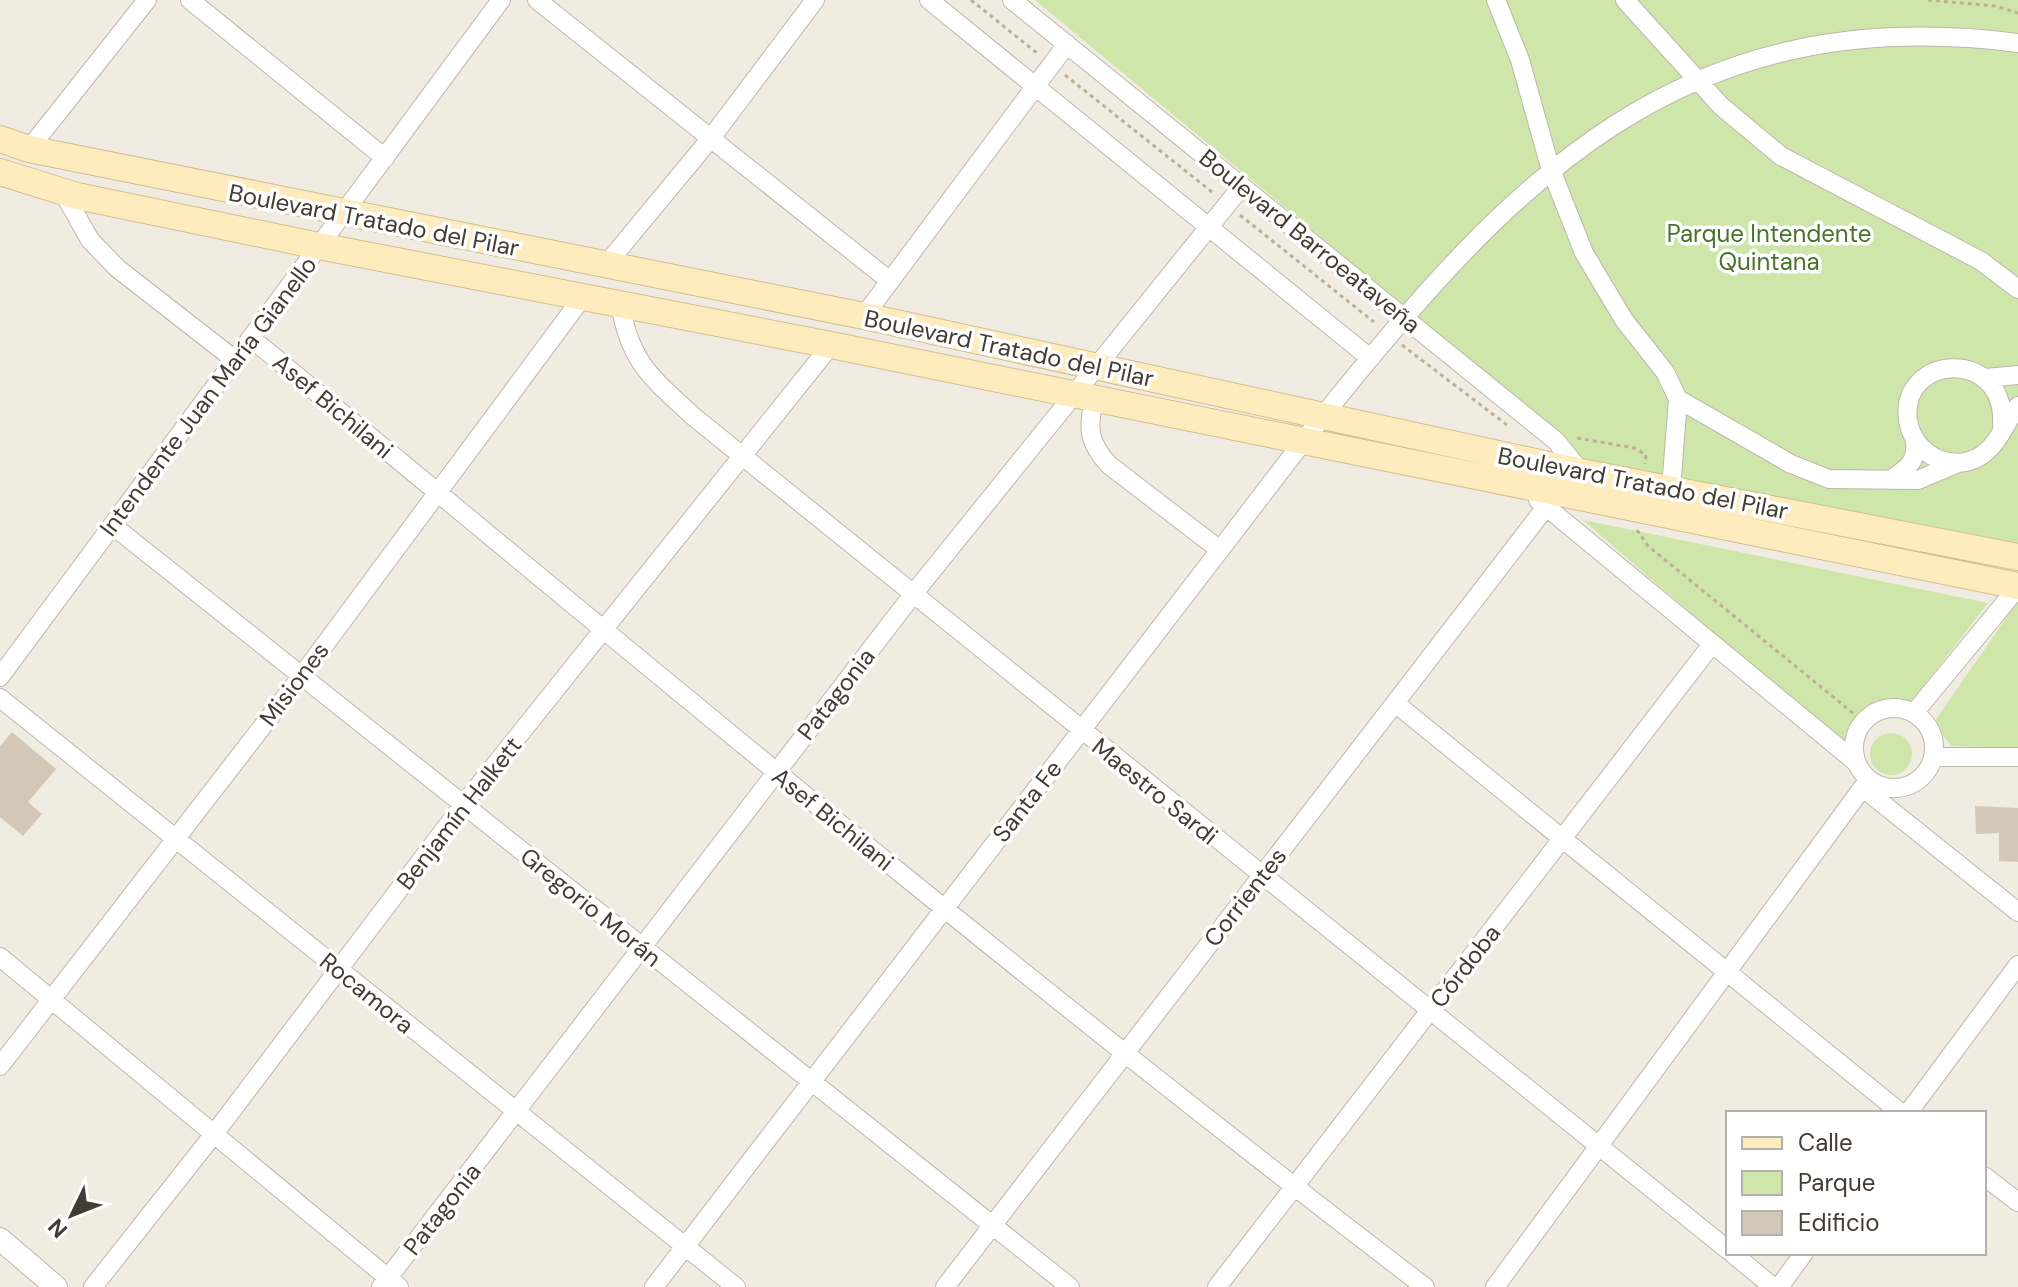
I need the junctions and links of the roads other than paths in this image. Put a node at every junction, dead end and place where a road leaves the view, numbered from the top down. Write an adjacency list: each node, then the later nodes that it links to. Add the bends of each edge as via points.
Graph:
1 (147, 0): 16 (street)
2 (190, 0): 17 (street)
3 (501, 0): 17 (street, Intendente Juan María Gianello)
4 (537, 0): 14 (street)
5 (815, 0): 14 (street)
6 (929, 0): 13 (street)
7 (1012, 0): 11 (street, Boulevard Barroeataveña)
8 (1496, 0): 18 (street, via 1520,60)
9 (1625, 0): 12 (street)
10 (2018, 43): 12 (street, Santa Fe, via 1921,30 1847,31 1757,47)
11 (1067, 44): 13 (street); 20 (street, Boulevard Barroeataveña)
12 (1691, 75): 18 (street, Santa Fe, via 1609,118); 27 (street, via 1747,131 1781,156 1981,261)
13 (1036, 86): 23 (street); 26 (street)
14 (711, 138): 25 (street); 26 (street)
15 (0, 139): 16 (main road, Boulevard Tratado del Pilar)
16 (29, 149): 22 (main road, Boulevard Tratado del Pilar)
17 (385, 158): 22 (street, Intendente Juan María Gianello)
18 (1550, 167): 31 (street, Santa Fe, via 1493,219); 40 (street, via 1584,253)
19 (0, 172): 21 (main road, Boulevard Tratado del Pilar)
20 (1242, 186): 23 (street, Patagonia); 31 (street, Boulevard Barroeataveña)
21 (63, 192): 24 (main road, Boulevard Tratado del Pilar); 35 (street, Asef Bichilani, via 90,240 117,268)
22 (343, 214): 24 (street, Intendente Juan María Gianello); 25 (main road, Boulevard Tratado del Pilar)
23 (1209, 227): 34 (street); 36 (street, Patagonia)
24 (319, 246): 28 (main road, Boulevard Tratado del Pilar); 32 (street, Intendente Juan María Gianello)
25 (605, 266): 30 (main road, Boulevard Tratado del Pilar)
26 (890, 281): 30 (street)
27 (2018, 289)
28 (582, 298): 29 (main road, Boulevard Tratado del Pilar); 54 (street, Misiones)
29 (620, 303): 33 (main road, Boulevard Tratado del Pilar); 47 (street, Maestro Sardi, via 626,339 644,368)
30 (864, 316): 36 (main road, Boulevard Tratado del Pilar)
31 (1403, 317): 34 (street, Santa Fe); 51 (street, Boulevard Barroeataveña, via 1556,441)
32 (251, 338): 35 (street, Intendente Juan María Gianello); 54 (street, Asef Bichilani)
33 (831, 345): 39 (main road, Boulevard Tratado del Pilar); 47 (street, Benjamín Halkett)
34 (1370, 358): 42 (street, Santa Fe)
35 (235, 360): 57 (street, Intendente Juan María Gianello)
36 (1095, 367): 39 (street, Patagonia); 42 (main road, Boulevard Tratado del Pilar)
37 (2018, 375): 38 (street)
38 (1986, 378): 43 (street, via 2001,400); 45 (street, via 1972,370 1943,369 1917,385 1907,413)
39 (1083, 398): 46 (main road, Boulevard Tratado del Pilar); 58 (street, via 1095,450); 61 (street, Patagonia)
40 (1678, 399): 50 (street, via 1829,479); 53 (street)
41 (2018, 406): 43 (street)
42 (1322, 417): 44 (main road, Boulevard Tratado del Pilar); 46 (street, Santa Fe)
43 (2002, 426): 48 (street, via 1986,452)
44 (1422, 438): 49 (main road); 51 (main road, Boulevard Tratado del Pilar)
45 (1915, 442): 48 (street, via 1927,454); 50 (street, via 1917,454 1909,467)
46 (1302, 443): 49 (main road, Boulevard Tratado del Pilar); 58 (street, Santa Fe)
47 (743, 457): 61 (street, Maestro Sardi); 62 (street, Benjamín Halkett)
48 (1957, 463): 50 (street, via 1918,480)
49 (1419, 466): 52 (main road, Boulevard Tratado del Pilar)
50 (1890, 480)
51 (1579, 484): 52 (main road, Boulevard Tratado del Pilar); 53 (main road, Boulevard Tratado del Pilar); 56 (main road, Boulevard Tratado del Pilar)
52 (1521, 486): 55 (street)
53 (1671, 489): 56 (main road); 59 (main road, Boulevard Tratado del Pilar)
54 (439, 493): 62 (street, Asef Bichilani); 64 (street, Misiones)
55 (1546, 507): 63 (street); 67 (street, Corrientes)
56 (1668, 516): 60 (main road, Boulevard Tratado del Pilar)
57 (112, 525): 64 (street, Gregorio Morán); 65 (street, Intendente Juan María Gianello)
58 (1220, 550): 69 (street, Santa Fe)
59 (2018, 557)
60 (2018, 587): 68 (street)
61 (914, 593): 69 (street, Maestro Sardi); 73 (street, Patagonia)
62 (602, 631): 73 (street, Asef Bichilani); 75 (street, Benjamín Halkett)
63 (1712, 644): 72 (street); 76 (street, Córdoba)
64 (303, 674): 75 (street, Gregorio Morán); 77 (street, Misiones)
65 (0, 677)
66 (0, 698): 77 (street, Rocamora)
67 (1395, 703): 76 (street); 78 (street, Corrientes)
68 (1914, 713): 70 (street, via 1930,730); 72 (street, via 1893,708 1866,719 1855,742)
69 (1081, 731): 78 (street, Maestro Sardi); 79 (street, Santa Fe)
70 (1933, 757): 71 (street); 74 (street, via 1919,779 1907,786)
71 (2018, 757)
72 (1857, 763): 74 (street)
73 (776, 772): 79 (street, Asef Bichilani); 81 (street, Patagonia)
74 (1866, 784): 80 (street); 85 (street)
75 (463, 805): 81 (street, Gregorio Morán); 84 (street, Benjamín Halkett)
76 (1563, 838): 85 (street); 87 (street, Córdoba)
77 (175, 839): 84 (street, Rocamora); 86 (street, Misiones)
78 (1261, 877): 87 (street, Maestro Sardi); 88 (street, Corrientes)
79 (944, 909): 88 (street, Asef Bichilani); 90 (street, Santa Fe)
80 (2018, 912)
81 (641, 948): 90 (street, Gregorio Morán); 93 (street, Patagonia)
82 (0, 957): 86 (street)
83 (2018, 965): 92 (street)
84 (338, 970): 93 (street, Rocamora); 94 (street, Benjamín Halkett)
85 (1728, 972): 91 (street); 95 (street)
86 (51, 999): 89 (street, Misiones); 94 (street)
87 (1431, 1010): 95 (street, Maestro Sardi); 97 (street, Córdoba)
88 (1124, 1055): 97 (street, Asef Bichilani); 99 (street, Corrientes)
89 (0, 1066)
90 (810, 1083): 99 (street, Gregorio Morán); 101 (street, Santa Fe)
91 (1899, 1111)
92 (1909, 1111)
93 (516, 1112): 101 (street, Rocamora); 105 (street, Patagonia)
94 (214, 1134): 105 (street); 107 (street, Benjamín Halkett)
95 (1599, 1143): 102 (street, Maestro Sardi); 114 (street)
96 (1986, 1178): 98 (street)
97 (1294, 1187): 112 (street, Córdoba); 113 (street, Asef Bichilani)
98 (2018, 1202)
99 (992, 1227): 110 (street, Corrientes); 111 (street, Gregorio Morán)
100 (0, 1239): 106 (street)
101 (685, 1247): 108 (street, Santa Fe); 109 (street, Rocamora)
102 (1726, 1248)
103 (1735, 1255): 115 (street, Maestro Sardi)
104 (1802, 1255): 115 (street)
105 (389, 1284)
106 (56, 1287)
107 (93, 1287)
108 (654, 1287)
109 (736, 1287)
110 (945, 1287)
111 (1070, 1287)
112 (1217, 1287)
113 (1425, 1287)
114 (1495, 1287)
115 (1776, 1287)

